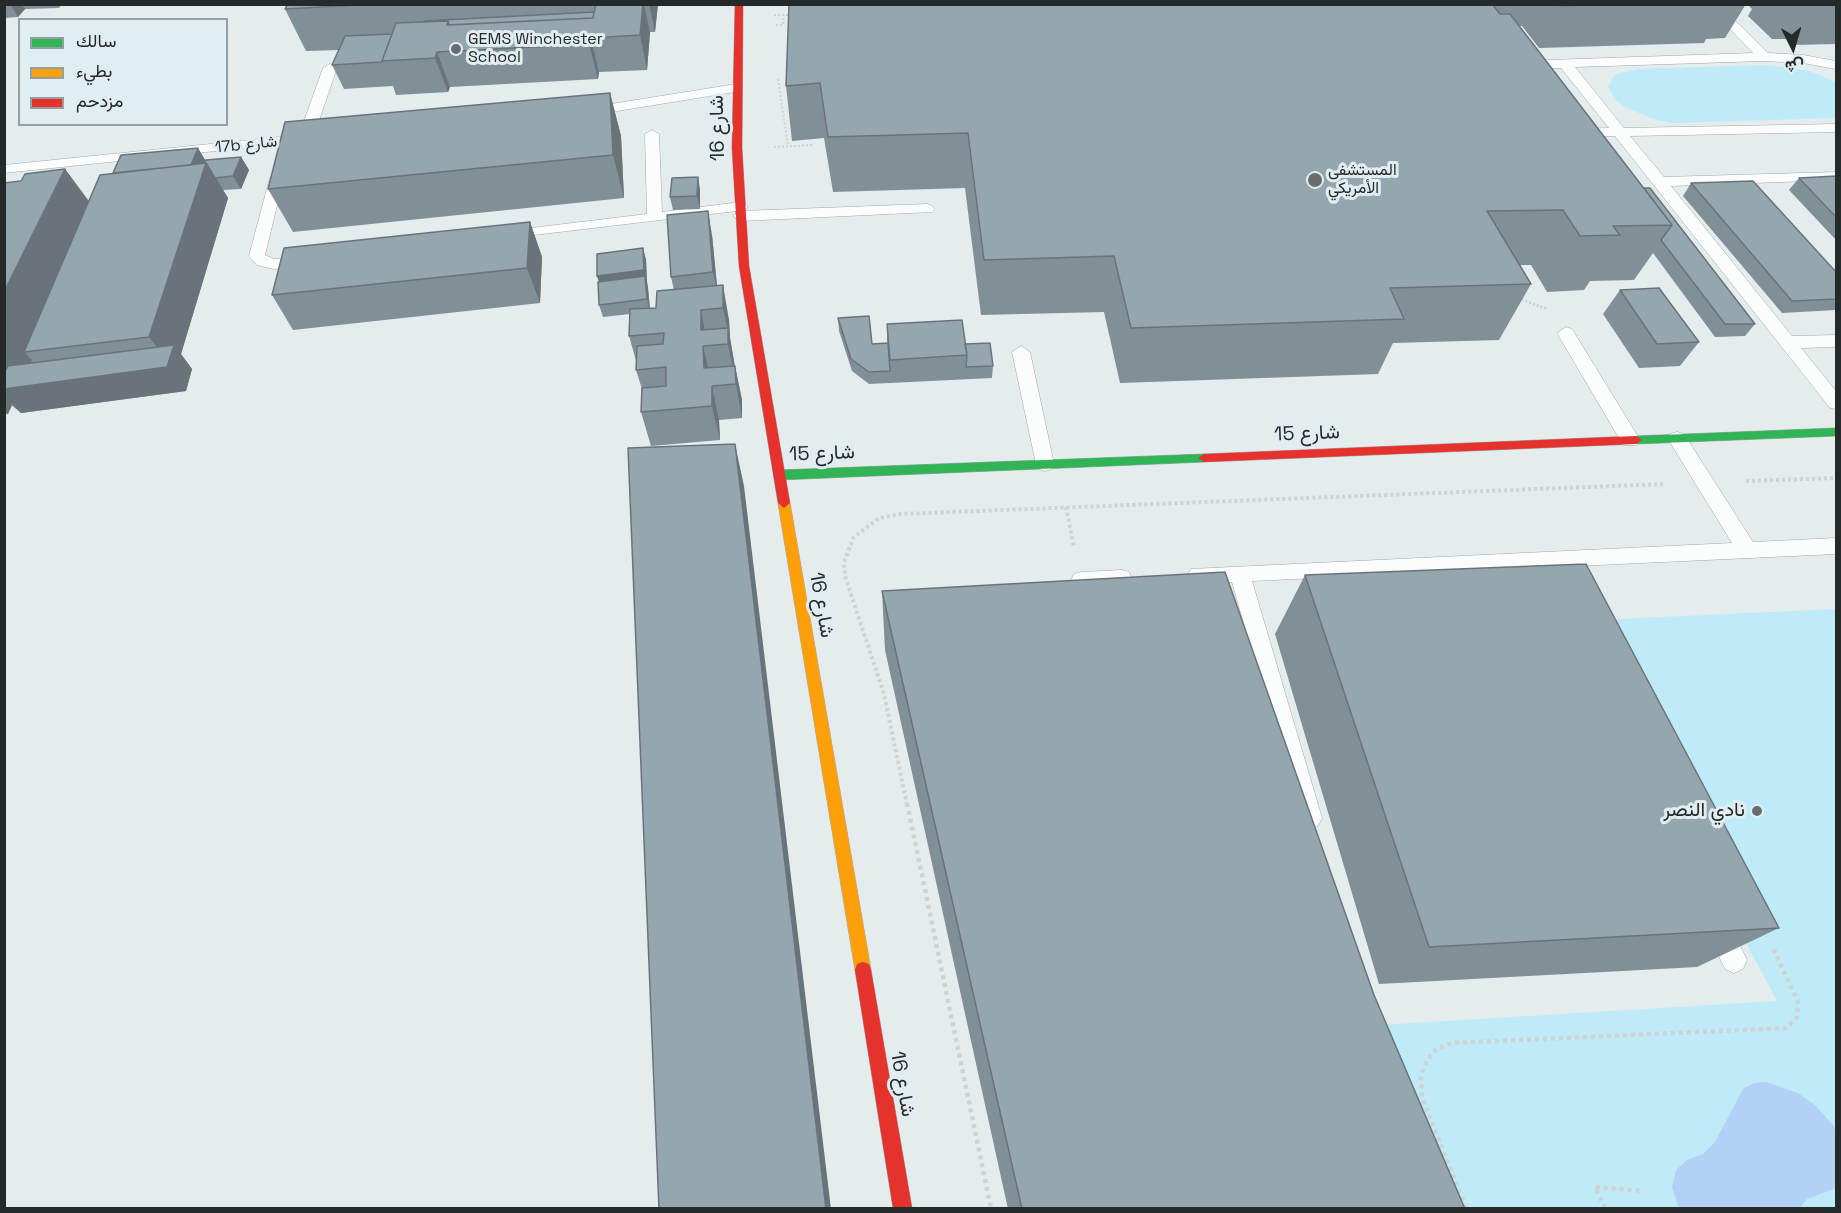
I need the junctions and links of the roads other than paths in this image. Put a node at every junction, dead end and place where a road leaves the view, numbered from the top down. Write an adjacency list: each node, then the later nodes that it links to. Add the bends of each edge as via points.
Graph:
1 (739, 4): 8 (street, شارع 16)
2 (1712, 4): 3 (lane)
3 (1764, 57): 4 (lane); 5 (lane)
4 (1565, 64): 7 (lane, via 1513,67 1511,74); 12 (lane)
5 (1836, 65)
6 (330, 68): 14 (lane, 17b شارع, via 311,138)
7 (1518, 82)
8 (736, 88): 9 (lane); 21 (street, شارع 16)
9 (576, 113)
10 (1836, 128): 12 (lane)
11 (1558, 132): 12 (lane)
12 (1620, 133): 19 (lane)
13 (652, 134): 22 (lane)
14 (135, 156): 15 (lane, 17b شارع); 16 (lane)
15 (4, 169)
16 (127, 174)
17 (1836, 176): 19 (lane)
18 (277, 177): 24 (lane, via 257,256 274,264)
19 (1660, 182): 27 (lane)
20 (927, 209): 21 (lane)
21 (741, 211): 22 (lane); 34 (street, شارع 16, via 744,266)
22 (655, 218): 23 (lane)
23 (489, 238)
24 (322, 259)
25 (1566, 333): 32 (lane)
26 (1836, 341): 27 (lane)
27 (1788, 342): 29 (lane)
28 (1021, 352): 33 (lane)
29 (1836, 403)
30 (1836, 432): 31 (street, شارع 15)
31 (1677, 438): 32 (street, شارع 15); 36 (lane)
32 (1630, 440): 33 (street, شارع 15)
33 (1045, 464): 34 (street, شارع 15)
34 (780, 475): 46 (street, شارع 16)
35 (1836, 546): 36 (lane)
36 (1748, 550): 37 (lane)
37 (1541, 560): 38 (lane); 42 (lane)
38 (1240, 574): 39 (lane); 43 (lane)
39 (1184, 576)
40 (1138, 578): 41 (lane)
41 (1081, 580)
42 (1551, 582)
43 (1317, 843)
44 (1708, 906): 45 (lane)
45 (1734, 960)
46 (903, 1209)

